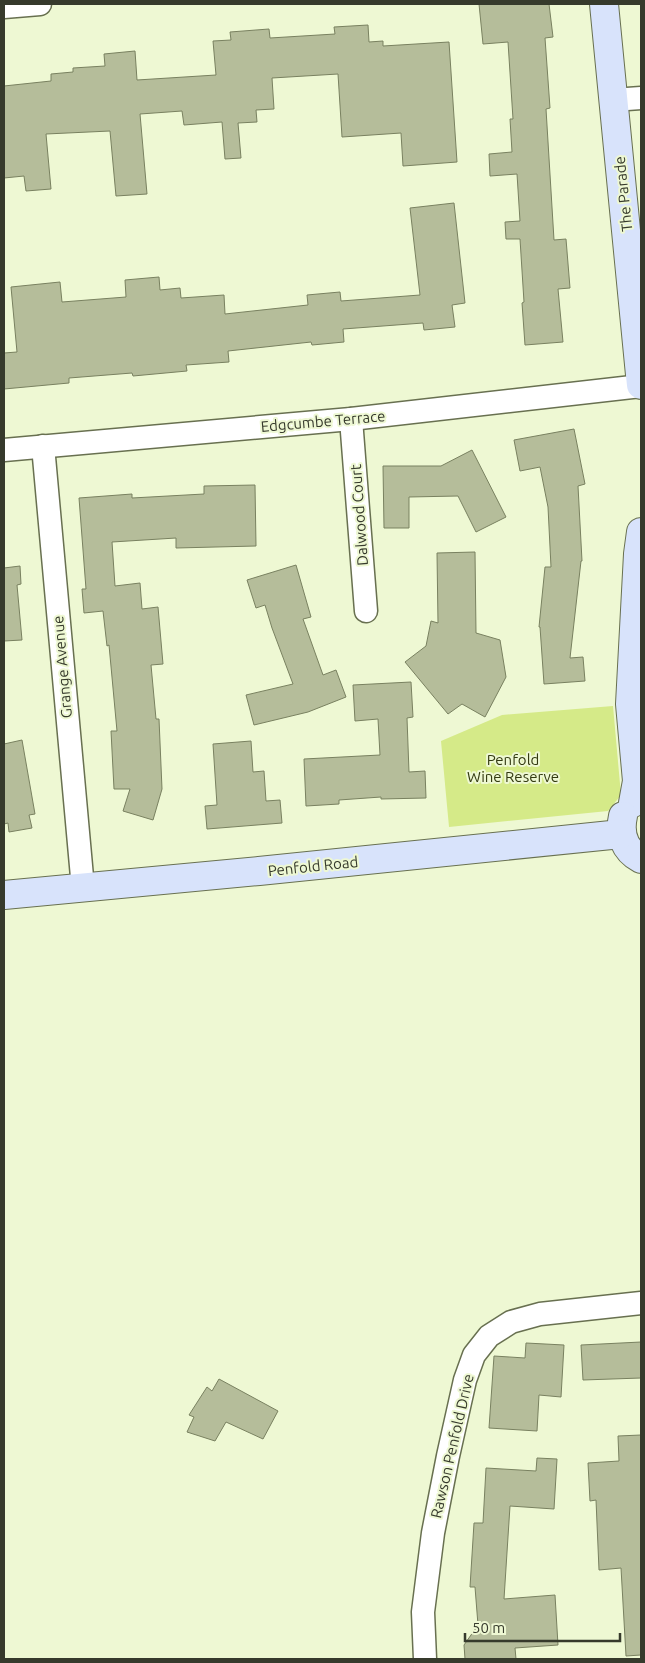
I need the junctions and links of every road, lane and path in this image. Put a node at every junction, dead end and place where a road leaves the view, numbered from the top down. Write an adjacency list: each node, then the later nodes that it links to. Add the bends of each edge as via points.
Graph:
1 (40, 4): 3 (street)
2 (604, 4): 5 (main road, The Parade)
3 (4, 7)
4 (641, 98): 5 (street)
5 (614, 100): 6 (main road, The Parade)
6 (641, 386): 7 (street, Edgcumbe Terrace)
7 (352, 419): 8 (street, Edgcumbe Terrace); 11 (street, Dalwood Court)
8 (43, 446): 9 (street, Edgcumbe Terrace); 15 (street, Grange Avenue)
9 (4, 450)
10 (641, 532): 12 (main road, via 630,704)
11 (366, 611)
12 (637, 800): 13 (main road, via 623,816)
13 (621, 834): 14 (main road, via 631,852); 15 (main road, Penfold Road)
14 (641, 859)
15 (83, 888): 16 (main road, Penfold Road)
16 (4, 895)
17 (641, 1304): 18 (street, Rawson Penfold Drive, via 540,1314 511,1322 489,1336 474,1355 465,1380 433,1533 423,1612)
18 (424, 1659)

